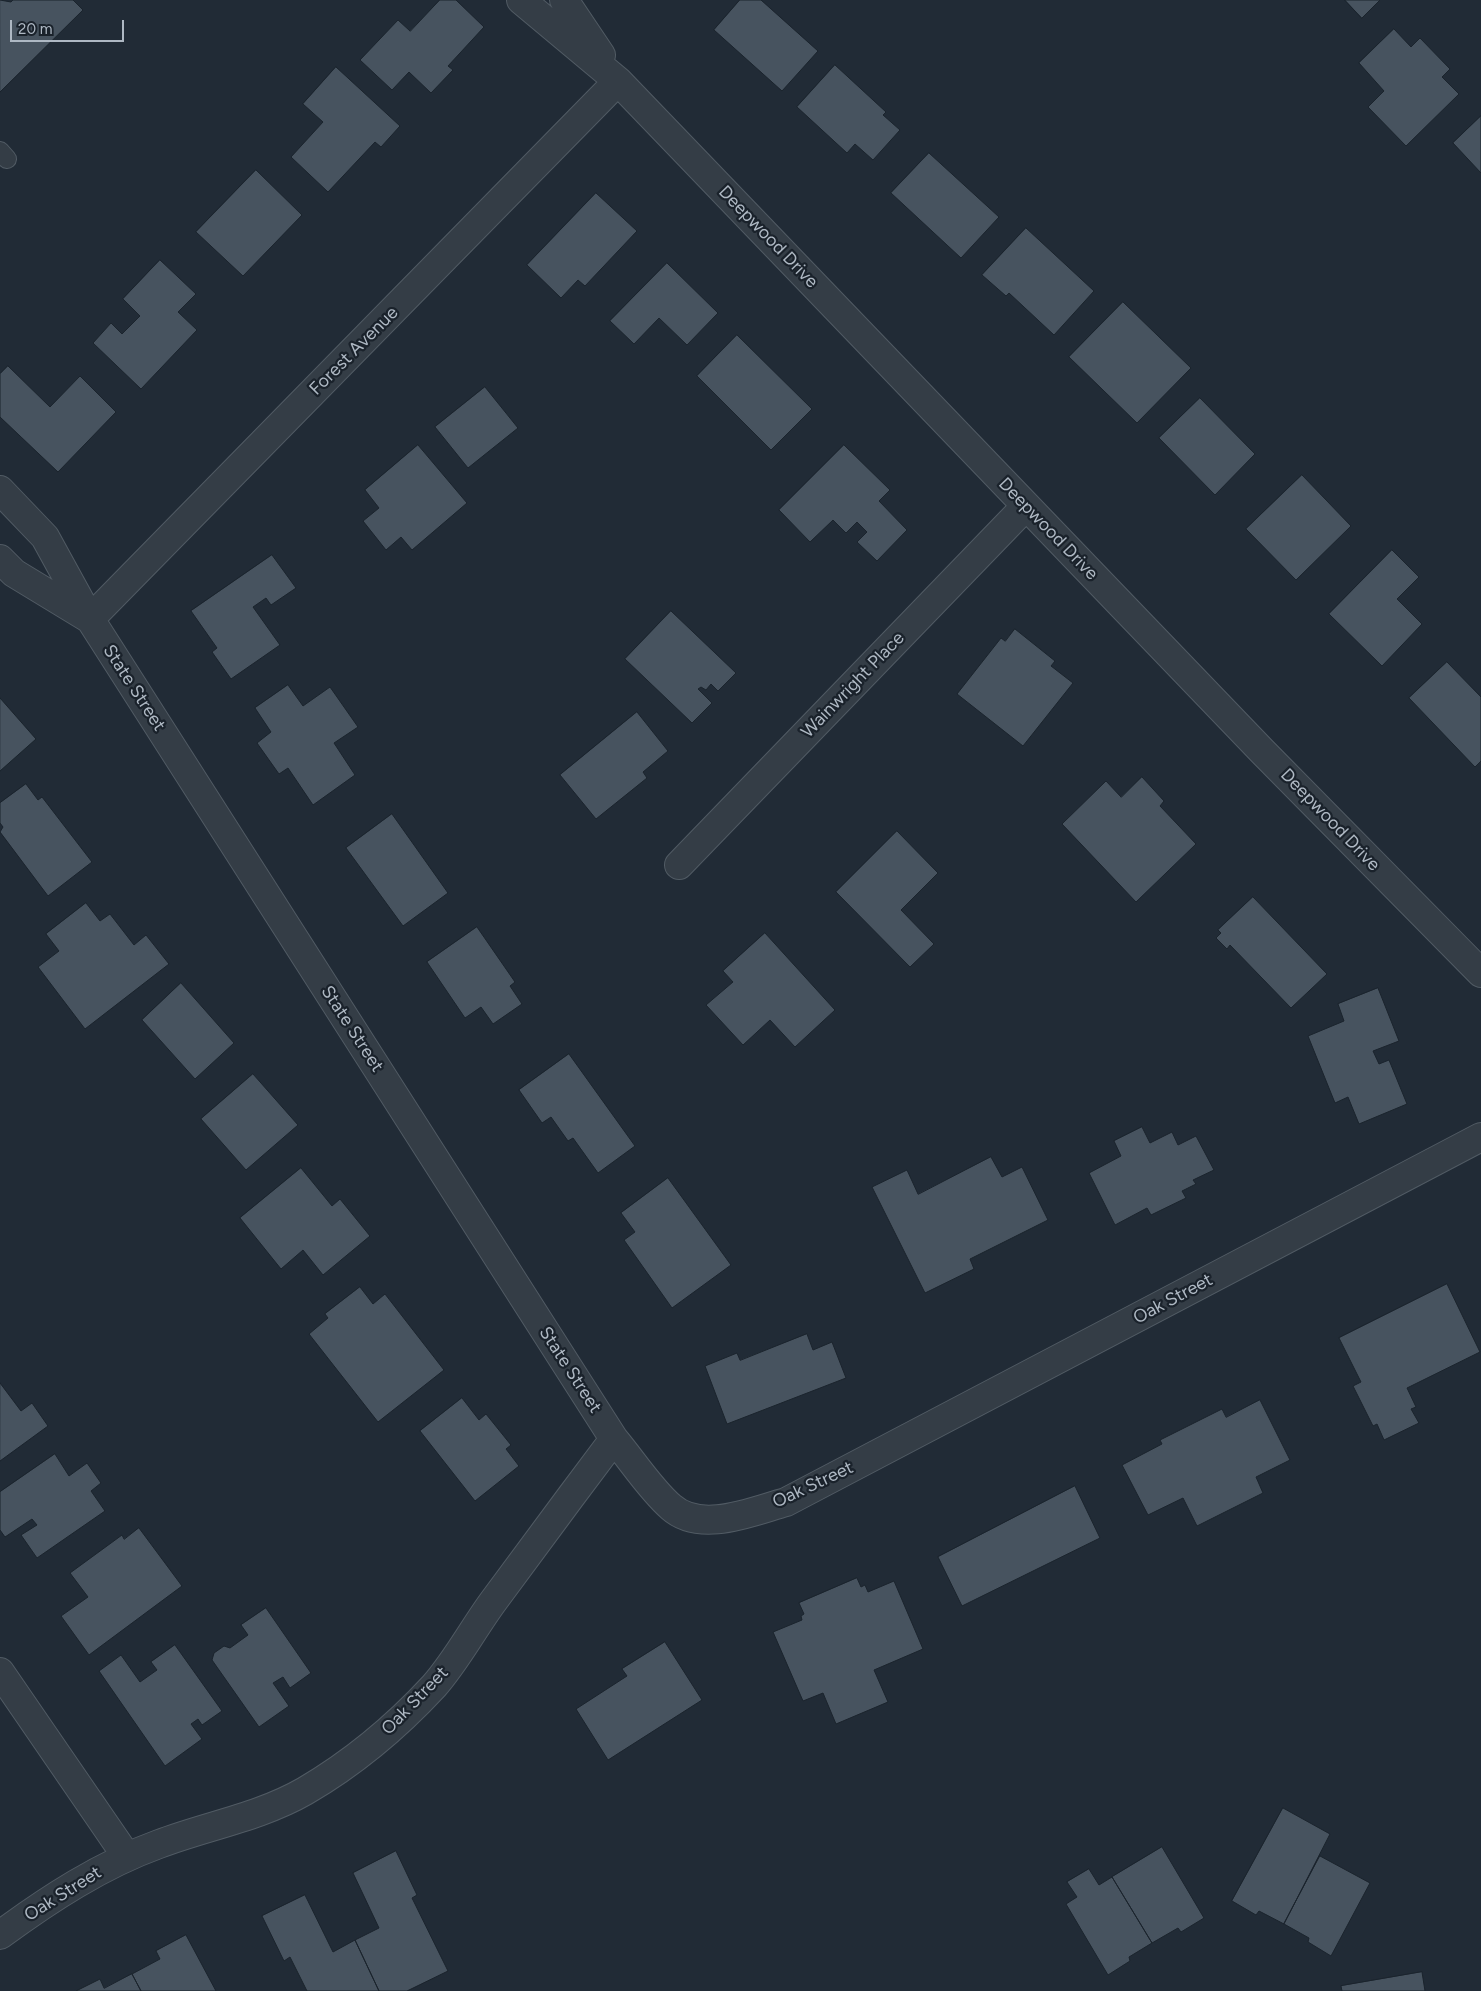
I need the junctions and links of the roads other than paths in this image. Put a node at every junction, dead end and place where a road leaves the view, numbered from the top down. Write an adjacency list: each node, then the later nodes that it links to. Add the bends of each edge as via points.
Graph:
1 (521, 0): 3 (street, Deepwood Drive)
2 (564, 0): 3 (street, Deepwood Drive)
3 (618, 81): 5 (street, Deepwood Drive); 7 (street, Forest Avenue)
4 (0, 490): 7 (street, State Street, via 45,537)
5 (1026, 506): 8 (street, Wainwright Place); 9 (street, Deepwood Drive)
6 (0, 559): 7 (street, State Street, via 14,573)
7 (90, 619): 11 (street, State Street)
8 (679, 865)
9 (1481, 974)
10 (1481, 1137): 11 (street, Oak Street, via 786,1502 729,1517 706,1519 687,1516 672,1508)
11 (614, 1439): 13 (street, Oak Street, via 434,1685 372,1746 302,1793)
12 (0, 1672): 13 (street)
13 (127, 1857): 14 (street, Oak Street, via 37,1908)
14 (0, 1935)

